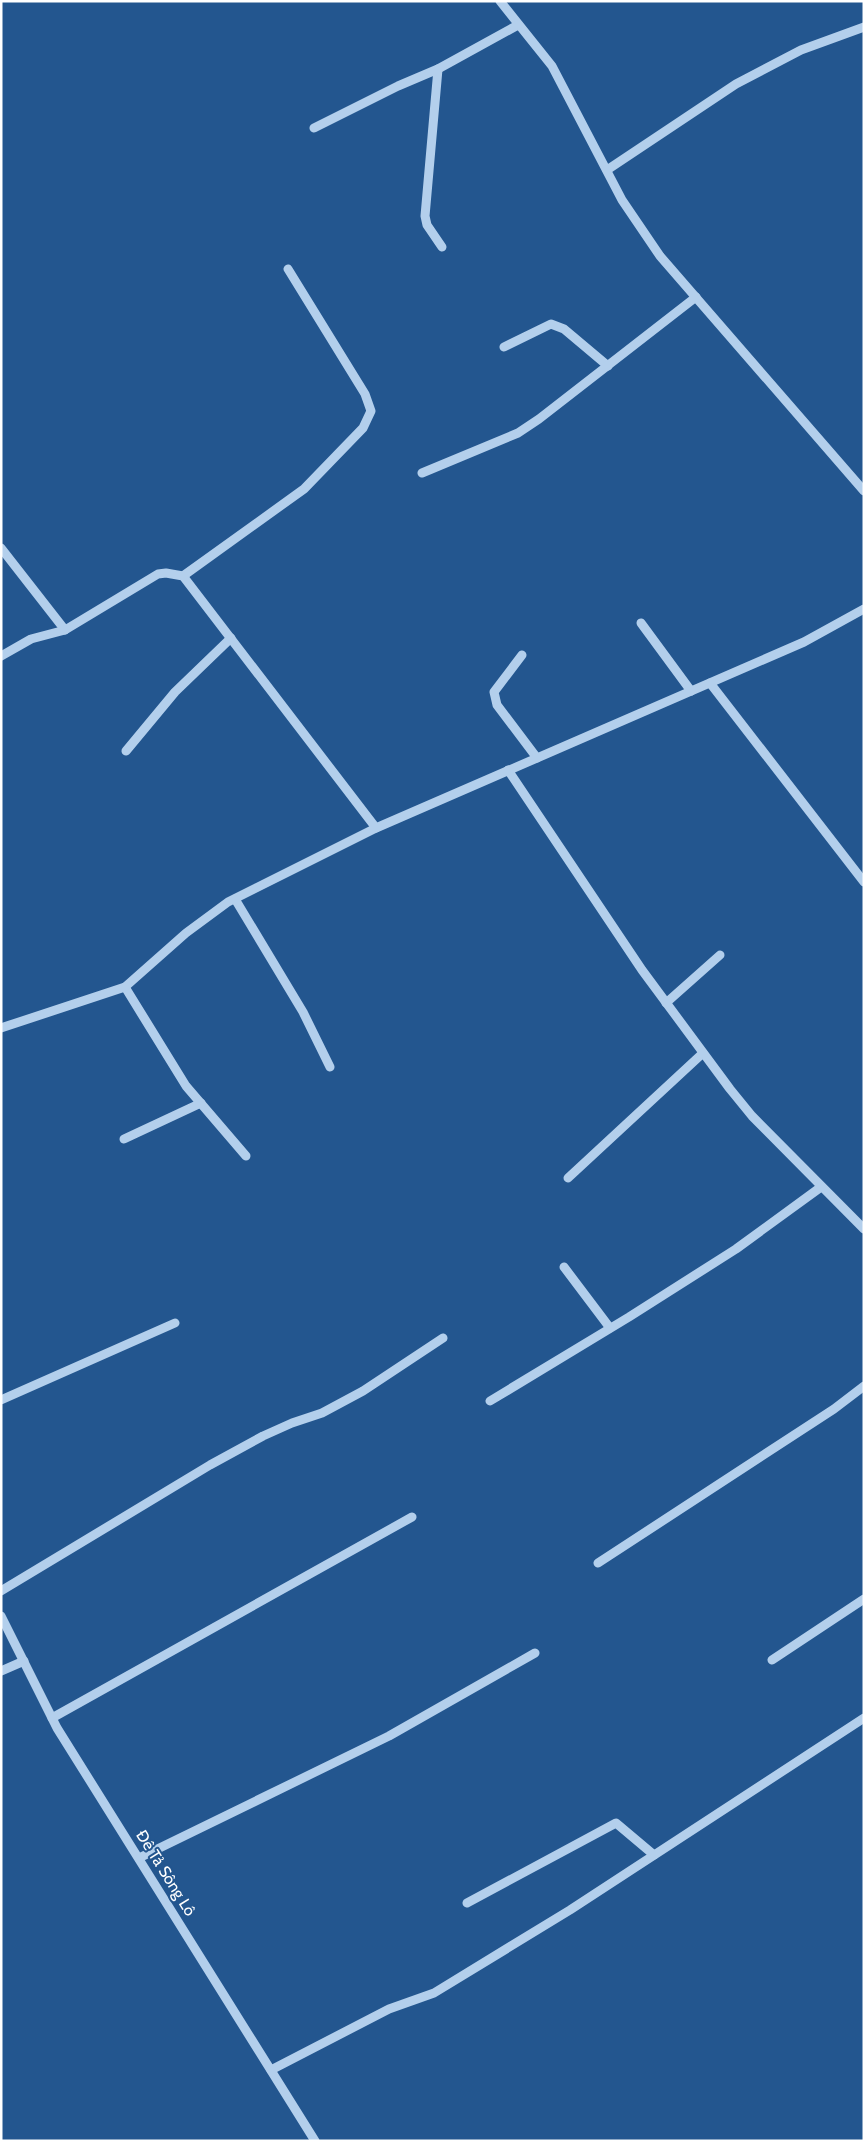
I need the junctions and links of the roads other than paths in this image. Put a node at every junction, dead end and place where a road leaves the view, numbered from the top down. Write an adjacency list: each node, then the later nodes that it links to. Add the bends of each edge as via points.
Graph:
1 (500, 1): 2 (street)
2 (518, 25): 4 (street); 6 (street, via 552,66)
3 (864, 27): 6 (street, via 800,50 736,84)
4 (438, 70): 5 (street); 7 (street, via 425,216 427,225)
5 (314, 128)
6 (607, 170): 9 (street, via 622,200 660,256)
7 (442, 247)
8 (288, 269): 15 (street, via 365,394 371,412 363,428 304,489)
9 (696, 298): 11 (street); 13 (street)
10 (504, 347): 11 (street, via 551,324 564,329)
11 (608, 366): 12 (street, via 518,433)
12 (422, 473)
13 (864, 491)
14 (1, 548): 18 (street)
15 (183, 576): 18 (street, via 158,574); 19 (street)
16 (864, 610): 22 (street, via 804,642)
17 (641, 623): 23 (street)
18 (65, 630): 21 (street, via 31,639)
19 (231, 638): 24 (street, via 175,692); 27 (street)
20 (522, 655): 25 (street, via 494,692 497,704)
21 (1, 656)
22 (710, 683): 23 (street); 28 (street)
23 (691, 691): 25 (street)
24 (126, 751)
25 (537, 758): 26 (street)
26 (508, 770): 27 (street); 32 (street)
27 (376, 828): 29 (street)
28 (864, 882)
29 (235, 899): 31 (street, via 186,932); 35 (street, via 302,1012)
30 (720, 955): 32 (street)
31 (125, 987): 33 (street); 36 (street, via 186,1086)
32 (666, 1003): 34 (street)
33 (1, 1028)
34 (703, 1052): 39 (street); 40 (street, via 752,1116)
35 (330, 1068)
36 (200, 1103): 37 (street); 38 (street)
37 (124, 1139)
38 (246, 1156)
39 (568, 1178)
40 (821, 1187): 41 (street); 44 (street, via 736,1249)
41 (864, 1229)
42 (564, 1268): 44 (street)
43 (175, 1323): 47 (street)
44 (610, 1328): 48 (street)
45 (443, 1338): 51 (street, via 363,1391 322,1413 263,1436 210,1465)
46 (864, 1386): 50 (street)
47 (1, 1400)
48 (490, 1401)
49 (412, 1517): 58 (street)
50 (598, 1563)
51 (1, 1591)
52 (864, 1599): 55 (street)
53 (1, 1616): 56 (street, Đê Tả Sông Lô)
54 (535, 1653): 61 (street, via 389,1736)
55 (772, 1660)
56 (24, 1661): 57 (street); 58 (street, Đê Tả Sông Lô)
57 (1, 1671)
58 (52, 1718): 61 (street, Đê Tả Sông Lô)
59 (864, 1718): 60 (street)
60 (654, 1855): 62 (street, via 616,1823); 63 (street, via 434,1993 389,2008)
61 (139, 1858): 63 (street, Đê Tả Sông Lô)
62 (467, 1903)
63 (271, 2070): 64 (street, Đê Tả Sông Lô)
64 (316, 2141)

